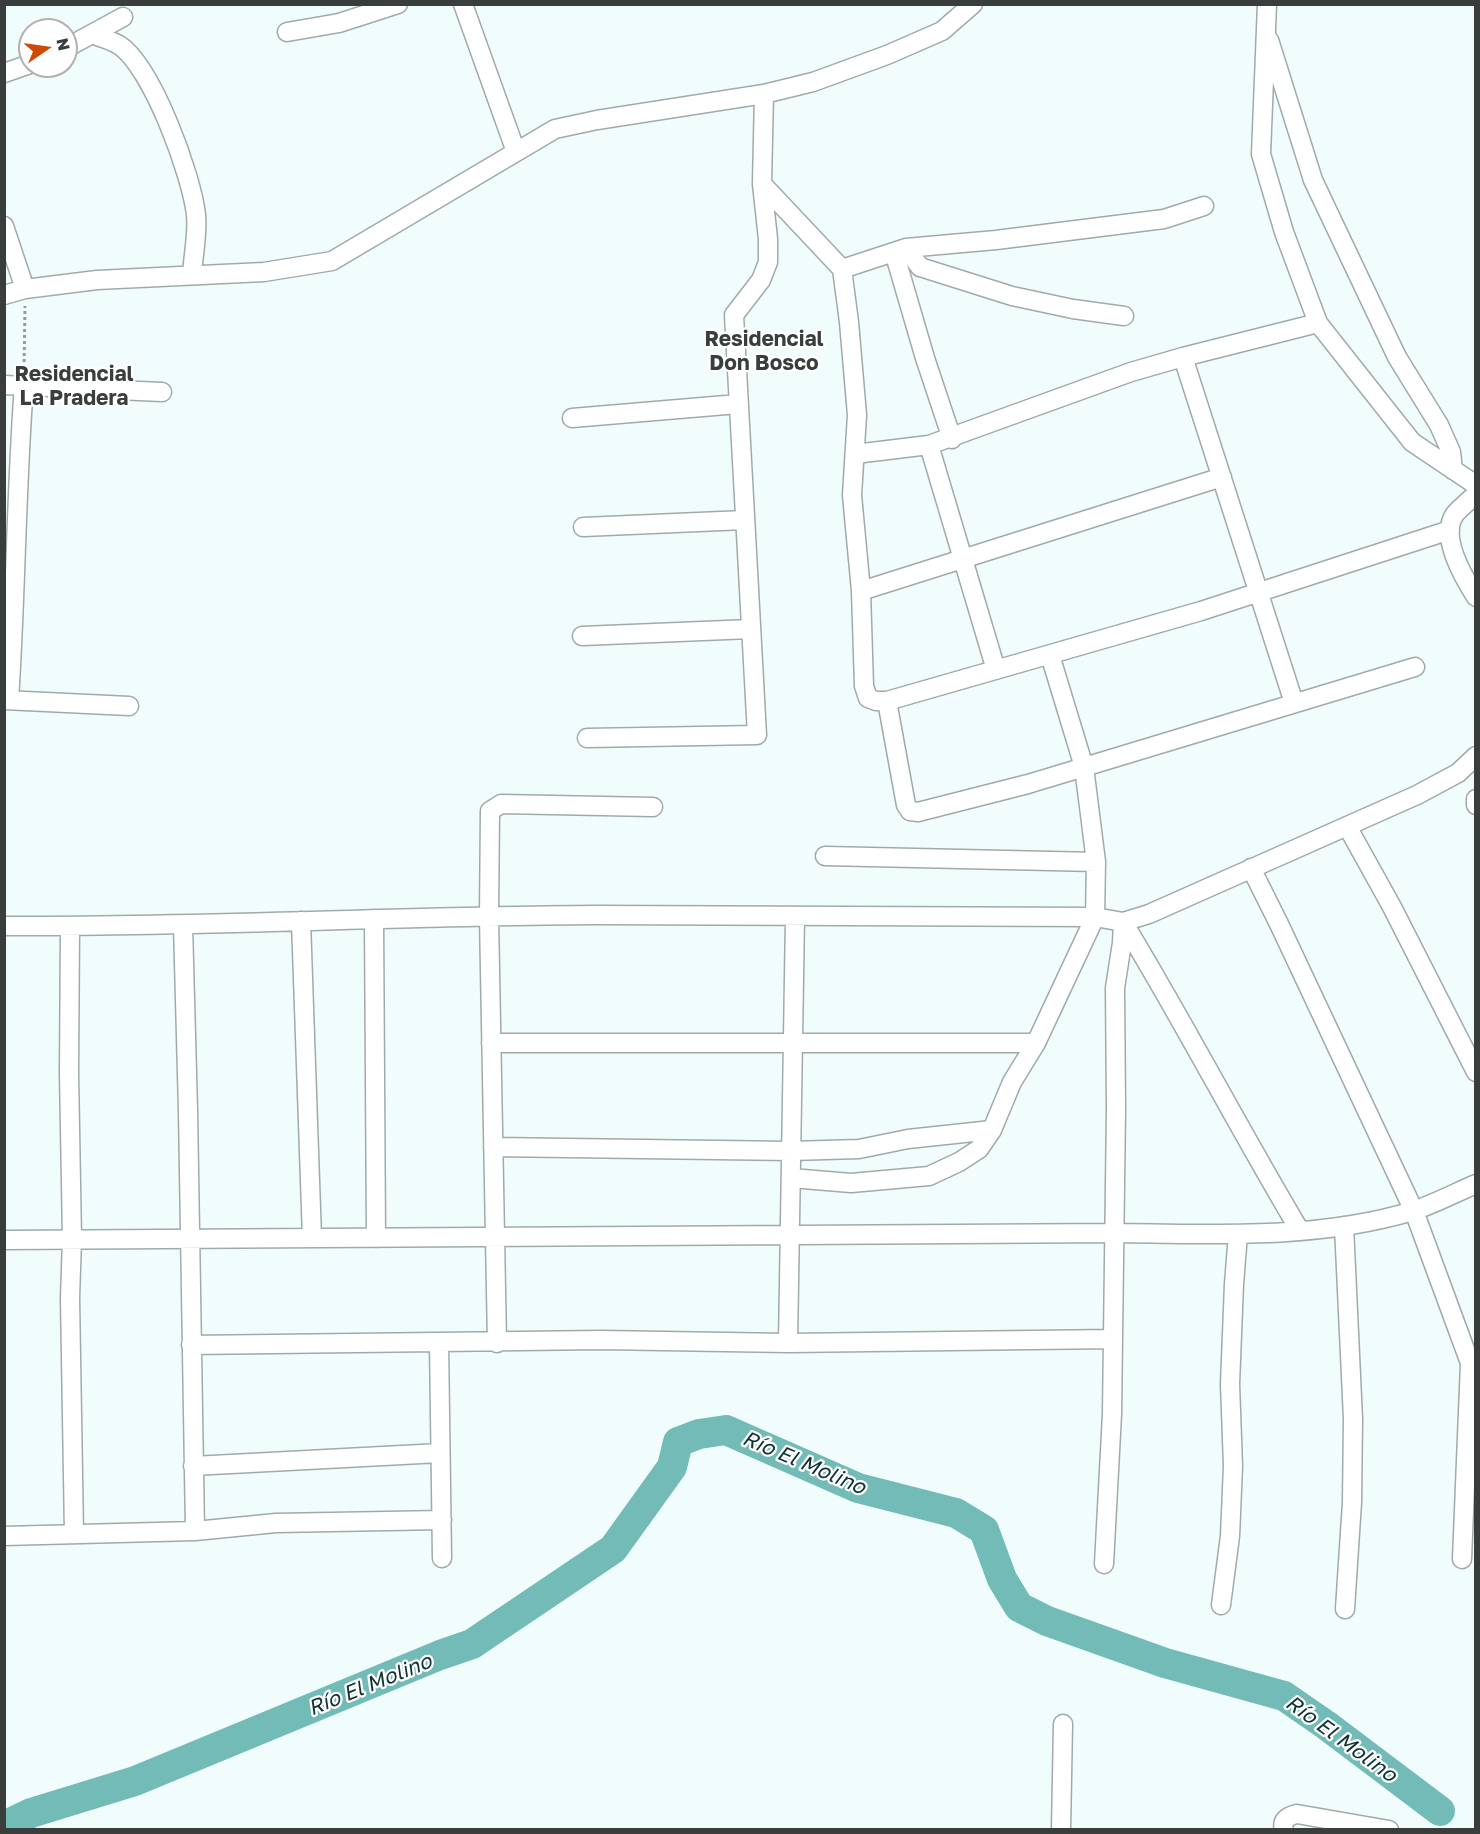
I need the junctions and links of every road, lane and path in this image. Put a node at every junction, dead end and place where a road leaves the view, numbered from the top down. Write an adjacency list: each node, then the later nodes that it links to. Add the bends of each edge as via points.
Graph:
1 (398, 4): 7 (street, via 339,22)
2 (463, 4): 11 (street)
3 (973, 4): 10 (street, via 942,31 887,55 813,82)
4 (1267, 4): 6 (street)
5 (123, 17): 8 (street)
6 (1265, 27): 21 (street, via 1261,154 1284,232); 31 (street, via 1313,180 1397,357 1439,425 1451,452)
7 (287, 32)
8 (93, 34): 9 (street); 17 (street, via 120,45 138,65 165,115 181,154 196,216)
9 (78, 42)
10 (764, 94): 11 (street, via 555,129); 12 (street)
11 (516, 152): 17 (street, via 332,261 264,272)
12 (762, 184): 16 (street); 26 (street, via 768,262 761,280 734,315)
13 (1204, 206): 15 (street, via 1164,219)
14 (4, 226): 18 (street)
15 (900, 250): 16 (street); 20 (street, via 920,267 1011,296); 28 (street, via 925,358)
16 (842, 269): 30 (street, via 856,415)
17 (192, 275): 18 (street)
18 (25, 289): 19 (street); 24 (path)
19 (4, 295)
20 (1124, 316)
21 (1318, 323): 22 (street); 31 (street, via 1412,442)
22 (1183, 357): 28 (street, via 1131,372); 32 (street)
23 (4, 385): 24 (street)
24 (24, 385): 25 (street); 47 (street, via 15,619)
25 (162, 392)
26 (738, 404): 27 (street); 35 (street)
27 (572, 418)
28 (952, 439): 29 (street)
29 (929, 445): 30 (street); 38 (street)
30 (855, 454): 39 (street, via 852,495)
31 (1453, 470): 33 (street)
32 (1222, 477): 38 (street); 40 (street)
33 (1476, 484)
34 (1476, 494): 37 (street, via 1454,515)
35 (745, 520): 36 (street); 42 (street)
36 (583, 527)
37 (1450, 530): 40 (street); 41 (street, via 1461,574)
38 (963, 559): 39 (street); 46 (street)
39 (861, 591): 48 (street, via 864,686 868,698)
40 (1258, 593): 44 (street); 49 (street)
41 (1476, 597)
42 (751, 629): 43 (street); 51 (street, via 757,735)
43 (582, 636)
44 (1050, 655): 46 (street); 53 (street)
45 (1415, 667): 49 (street)
46 (996, 670): 48 (street)
47 (7, 700): 50 (street)
48 (887, 701): 53 (street, via 910,811)
49 (1294, 704): 53 (street)
50 (129, 706)
51 (587, 738)
52 (1476, 756): 57 (street, via 1441,783)
53 (1084, 767): 59 (street)
54 (1476, 800): 55 (street)
55 (1476, 805)
56 (653, 807): 61 (street, via 501,804 490,811)
57 (1347, 826): 60 (street); 73 (street)
58 (825, 856): 59 (street)
59 (1096, 862): 63 (street)
60 (1251, 868): 66 (street); 79 (street)
61 (489, 917): 62 (street); 64 (street); 70 (street)
62 (795, 917): 63 (street); 71 (street)
63 (1095, 917): 66 (street); 72 (street)
64 (374, 919): 65 (street); 87 (street)
65 (301, 921): 67 (street); 86 (street)
66 (1123, 922): 81 (street); 82 (street, via 1115,988)
67 (183, 925): 69 (street); 89 (street)
68 (4, 926): 69 (street)
69 (70, 926): 88 (street)
70 (491, 1043): 71 (street); 75 (street)
71 (793, 1043): 72 (street); 76 (street)
72 (1036, 1043): 74 (street, via 1012,1082)
73 (1476, 1072)
74 (992, 1130): 76 (street, via 859,1149); 77 (street, via 979,1149 929,1176 851,1183)
75 (493, 1147): 76 (street); 85 (street)
76 (791, 1151): 77 (street)
77 (791, 1178): 84 (street)
78 (1476, 1184): 79 (street)
79 (1414, 1211): 80 (street); 96 (street)
80 (1344, 1226): 81 (street); 107 (street, via 1353,1419)
81 (1300, 1232): 83 (street)
82 (1114, 1233): 83 (street); 84 (street); 91 (street)
83 (1238, 1234): 106 (street, via 1230,1384 1230,1536)
84 (790, 1235): 85 (street); 94 (street)
85 (495, 1237): 87 (street); 93 (street)
86 (312, 1238): 87 (street); 89 (street)
87 (376, 1238)
88 (72, 1239): 89 (street); 90 (street); 101 (street)
89 (190, 1239): 95 (street)
90 (4, 1240)
91 (1113, 1339): 94 (street); 105 (street)
92 (439, 1343): 93 (street); 95 (street); 97 (street)
93 (497, 1343): 94 (street)
94 (788, 1343)
95 (191, 1345): 98 (street)
96 (1473, 1369): 104 (street)
97 (440, 1453): 98 (street); 99 (street)
98 (194, 1466): 100 (street)
99 (442, 1520): 100 (street, via 276,1523); 103 (street)
100 (195, 1531): 101 (street)
101 (74, 1534): 102 (street)
102 (4, 1536)
103 (442, 1558)
104 (1462, 1560)
105 (1104, 1564)
106 (1221, 1605)
107 (1345, 1609)
108 (1063, 1724): 109 (street)
109 (1061, 1830)
110 (1284, 1830): 111 (street, via 1287,1817 1297,1814)
111 (1389, 1830)

